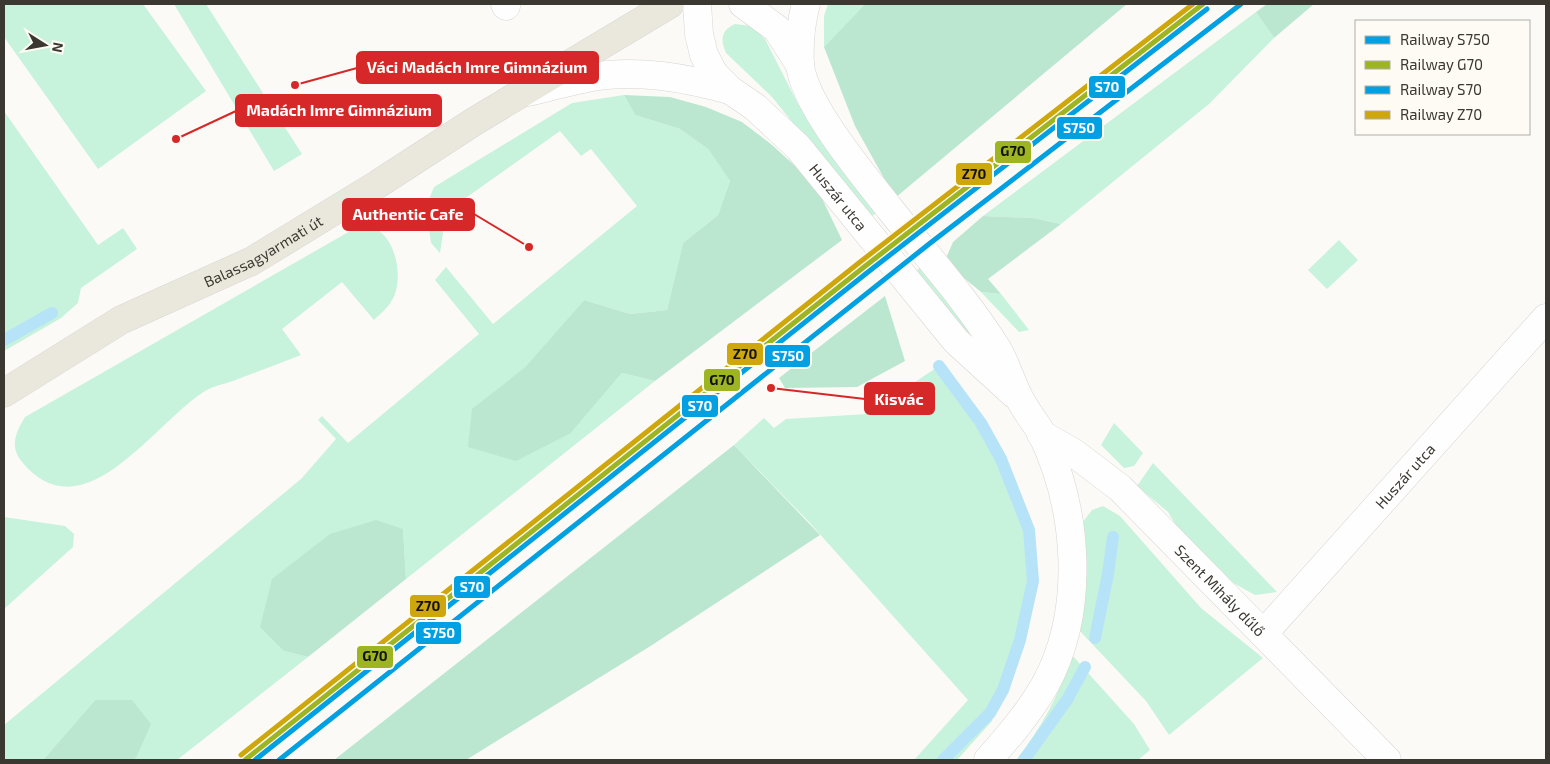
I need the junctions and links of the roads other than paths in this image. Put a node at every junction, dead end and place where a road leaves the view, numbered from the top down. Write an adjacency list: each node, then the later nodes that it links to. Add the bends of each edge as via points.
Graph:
1 (670, 4): 7 (main road, Balassagyarmati út)
2 (697, 4): 6 (street, Huszár utca, via 704,55 714,74)
3 (743, 4): 5 (street, Huszár utca, via 776,29)
4 (806, 4): 5 (street, Huszár utca)
5 (800, 65): 10 (street, Huszár utca, via 810,93 844,150 982,327 997,349)
6 (730, 90): 7 (street, Huszár utca, via 696,81 632,75 594,77); 10 (street, Huszár utca, via 756,106 798,148 956,341)
7 (522, 93): 9 (main road, Balassagyarmati út, via 252,261 121,320)
8 (1546, 318): 12 (street, Huszár utca)
9 (4, 393)
10 (1020, 399): 11 (street, Huszár utca)
11 (1041, 434): 12 (street, Szent Mihály dűlő, via 1074,453 1120,488); 13 (street, Huszár utca, via 1058,474 1072,534 1074,566 1070,604 1062,640 1046,683 1021,723)
12 (1264, 633): 14 (street, Szent Mihály dűlő)
13 (988, 760)
14 (1387, 760)

